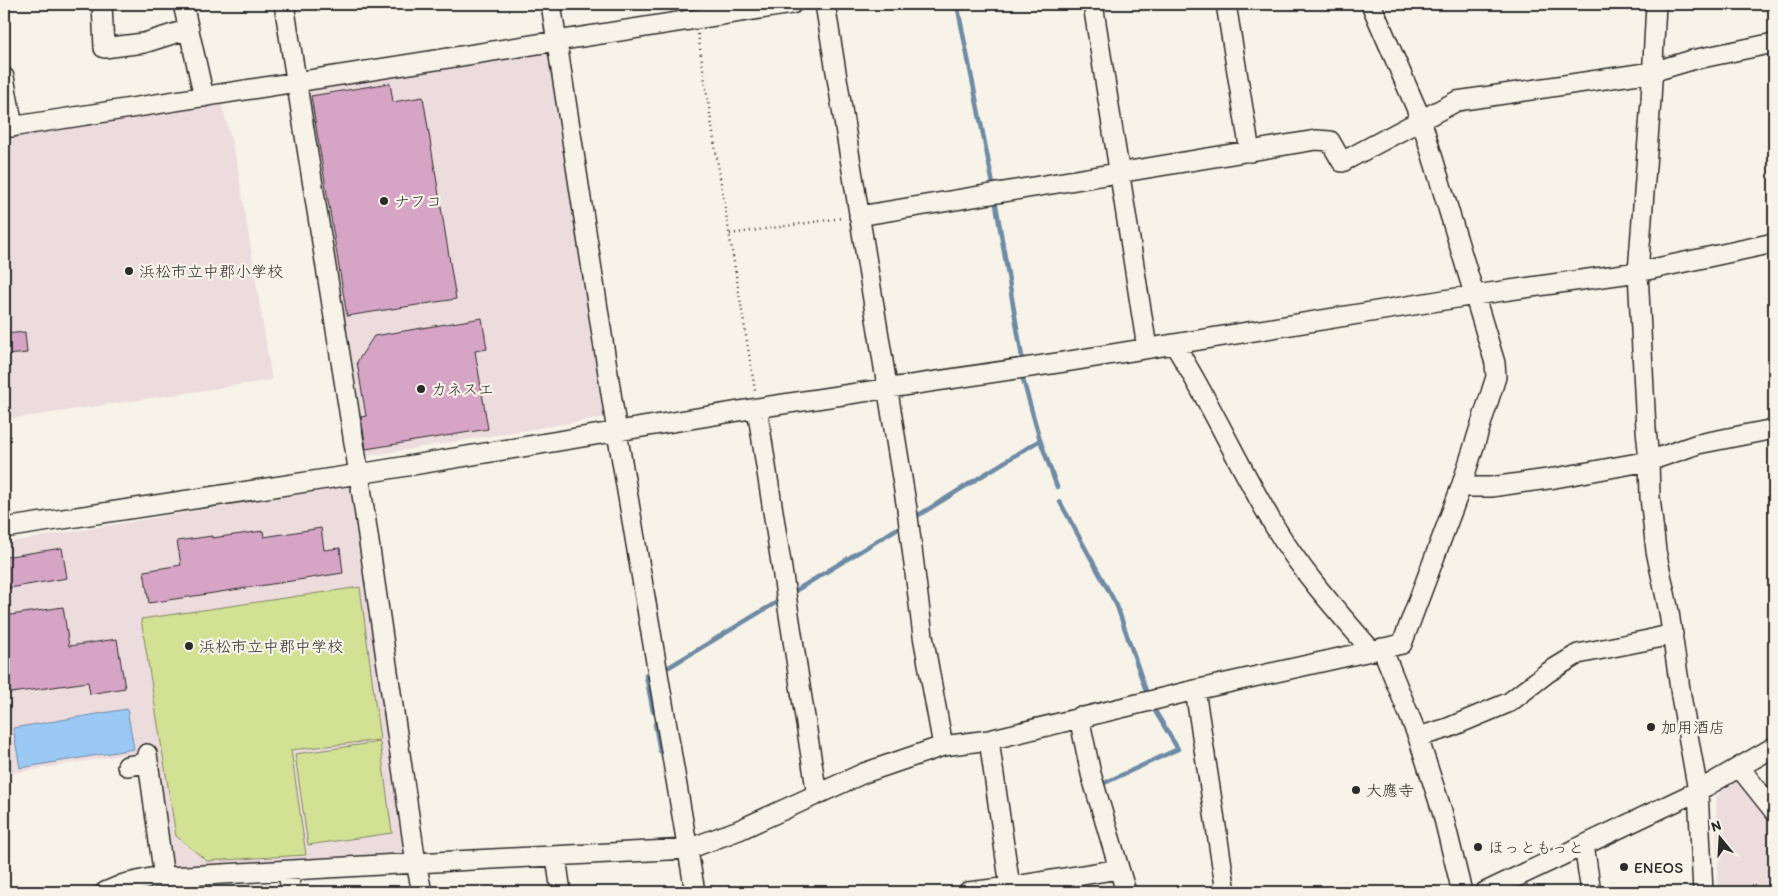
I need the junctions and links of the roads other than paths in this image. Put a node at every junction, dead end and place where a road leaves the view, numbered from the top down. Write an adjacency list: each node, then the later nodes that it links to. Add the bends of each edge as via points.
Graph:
1 (102, 4): 12 (street, via 104,48 144,43)
2 (183, 4): 12 (street)
3 (284, 4): 17 (street)
4 (551, 4): 13 (street)
5 (792, 4): 11 (street)
6 (825, 4): 23 (street)
7 (1093, 4): 22 (street)
8 (1226, 4): 21 (street)
9 (1371, 4): 19 (street)
10 (1656, 4): 15 (street)
11 (695, 11): 13 (street)
12 (189, 28): 18 (street)
13 (557, 40): 17 (street); 32 (street)
14 (1774, 43): 15 (street)
15 (1652, 72): 19 (street, via 1457,101); 25 (street)
16 (4, 77): 20 (street)
17 (297, 83): 18 (street); 34 (street)
18 (204, 97): 20 (street)
19 (1421, 119): 21 (street, via 1342,162 1330,141 1316,140); 26 (street)
20 (8, 128)
21 (1250, 152): 22 (street)
22 (1119, 172): 23 (street); 28 (street)
23 (859, 216): 29 (street)
24 (1774, 243): 25 (street)
25 (1638, 272): 26 (street); 33 (street)
26 (1475, 295): 27 (street); 35 (street, via 1495,363 1496,377)
27 (1174, 344): 28 (street); 38 (street, via 1275,528 1302,566)
28 (1147, 348): 29 (street)
29 (888, 388): 30 (street); 43 (street, via 923,636)
30 (758, 408): 32 (street); 48 (street)
31 (1774, 429): 33 (street, via 1698,444)
32 (617, 432): 34 (street); 51 (street)
33 (1649, 461): 35 (street, via 1491,487); 37 (street, via 1656,551)
34 (358, 474): 36 (street); 53 (street)
35 (1461, 487): 38 (street, via 1402,644)
36 (4, 528)
37 (1673, 634): 41 (street, via 1578,654 1510,702); 47 (street)
38 (1376, 649): 39 (street); 41 (street)
39 (1195, 690): 40 (street); 65 (street)
40 (1079, 717): 42 (street); 54 (street, via 1091,774)
41 (1418, 737): 66 (street, via 1442,811)
42 (990, 740): 43 (street); 57 (street)
43 (943, 746): 48 (street, via 864,774)
44 (1774, 747): 46 (street)
45 (127, 766): 56 (street, via 148,759)
46 (1739, 767): 47 (street); 49 (street)
47 (1698, 791): 50 (street); 69 (street)
48 (817, 795): 51 (street)
49 (1774, 811)
50 (1584, 845): 67 (street); 68 (street)
51 (688, 850): 52 (street); 62 (street)
52 (556, 857): 53 (street); 61 (street)
53 (416, 863): 55 (street); 60 (street)
54 (1119, 869): 57 (street); 64 (street)
55 (288, 870): 56 (street); 59 (street)
56 (156, 883): 58 (street, via 124,884)
57 (1010, 887): 63 (street)
58 (105, 892)
59 (291, 892)
60 (422, 892)
61 (561, 892)
62 (695, 892)
63 (967, 892)
64 (1126, 892)
65 (1226, 892)
66 (1462, 892)
67 (1485, 892)
68 (1592, 892)
69 (1703, 892)

